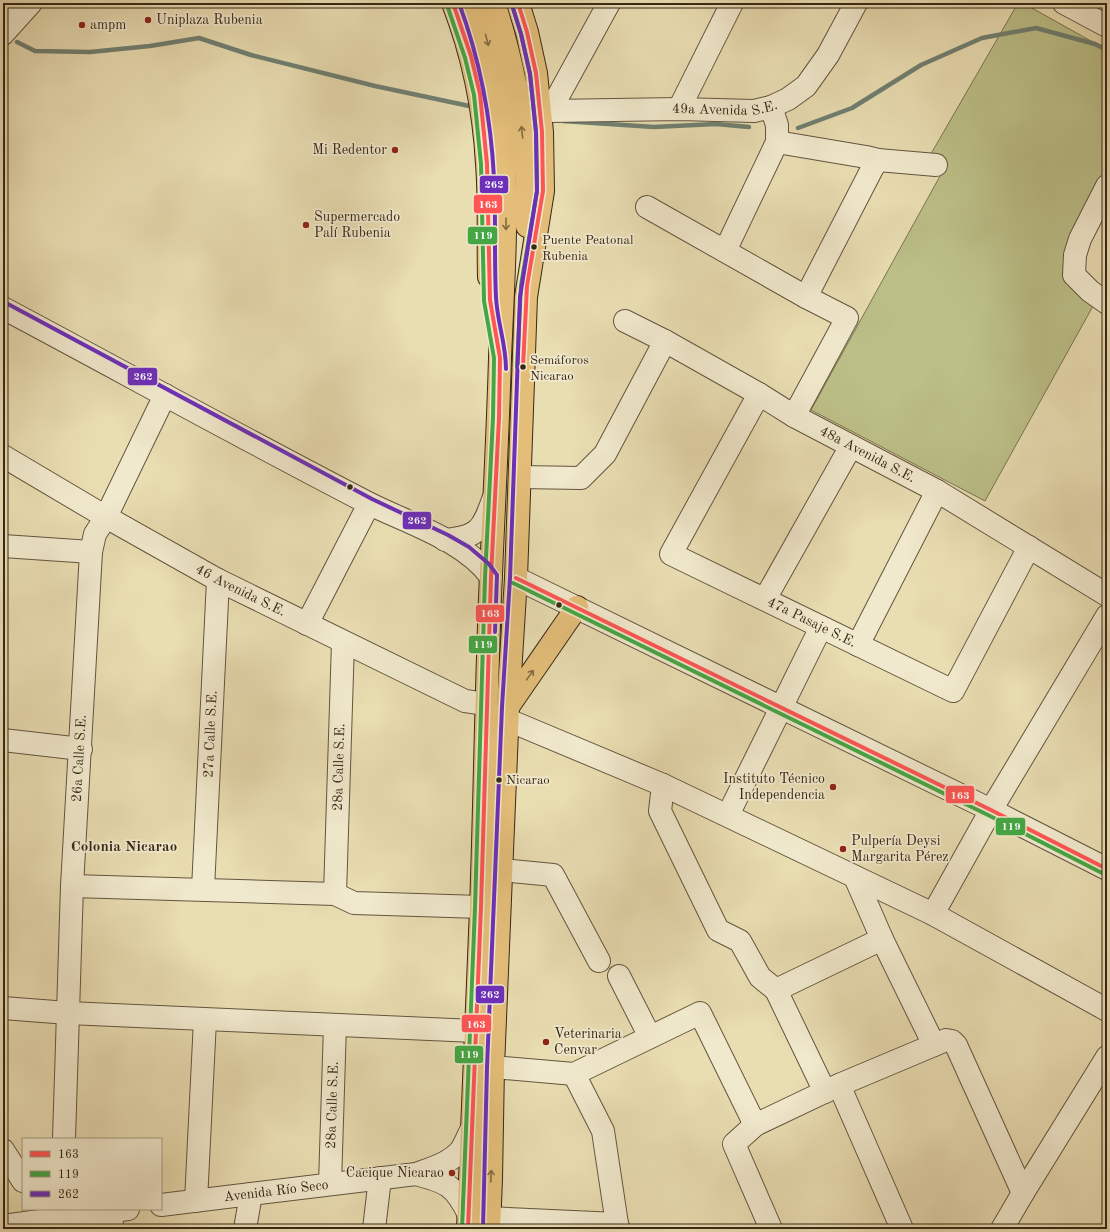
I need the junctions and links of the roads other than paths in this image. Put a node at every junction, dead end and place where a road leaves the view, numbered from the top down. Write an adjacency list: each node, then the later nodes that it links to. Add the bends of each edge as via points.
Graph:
1 (5, 3): 11 (street)
2 (31, 3): 13 (street)
3 (454, 3): 30 (main road, via 471,56 484,122 488,164 490,300)
4 (475, 3): 20 (main road, one-way to 20, via 487,40 503,130)
5 (494, 3): 20 (main road, one-way to 5, via 521,122 514,77)
6 (518, 3): 15 (main road)
7 (609, 3): 15 (street)
8 (732, 3): 16 (street)
9 (856, 3): 14 (street, 49a Avenida S.E., via 828,54 806,86)
10 (1064, 3): 12 (street)
11 (3, 6)
12 (1107, 26)
13 (3, 34)
14 (771, 107): 16 (street, 49a Avenida S.E., via 754,111); 17 (street, via 777,125)
15 (545, 110): 16 (street, 49a Avenida S.E.); 24 (main road, via 542,132 543,192)
16 (679, 110)
17 (777, 142): 18 (street); 23 (street)
18 (878, 160): 19 (street); 25 (street)
19 (936, 165)
20 (516, 171): 24 (main road); 30 (main road, one-way to 30, via 505,242)
21 (1107, 186): 26 (street, via 1080,239 1075,255 1074,276)
22 (647, 207): 23 (street)
23 (725, 251): 25 (street)
24 (529, 277): 36 (main road, via 526,297)
25 (806, 297): 33 (street, via 847,318)
26 (1107, 303)
27 (3, 308): 32 (street)
28 (625, 321): 29 (street, 48a Avenida S.E.)
29 (665, 341): 31 (street, 48a Avenida S.E.); 36 (street, via 605,454 581,478)
30 (500, 358): 38 (main road)
31 (759, 394): 33 (street, 48a Avenida S.E.); 49 (street, 47a Pasaje S.E., via 671,554)
32 (165, 395): 39 (street); 40 (street, 26a Calle S.E.)
33 (794, 416): 34 (street, 48a Avenida S.E.)
34 (851, 446): 37 (street, 48a Avenida S.E.); 49 (street)
35 (3, 456): 40 (street, 46 Avenida S.E.)
36 (520, 477): 46 (main road)
37 (937, 491): 43 (street, 48a Avenida S.E.); 55 (street)
38 (495, 494): 41 (street, via 480,528 472,535 461,539); 45 (main road)
39 (369, 504): 41 (street); 52 (street)
40 (106, 517): 44 (street, 26a Calle S.E., via 95,534); 47 (street, 46 Avenida S.E.)
41 (445, 540): 45 (street, via 477,560)
42 (3, 546): 44 (street)
43 (1029, 547): 48 (street, 48a Avenida S.E.); 55 (street, 47a Pasaje S.E., via 953,691)
44 (91, 552): 60 (street, 26a Calle S.E.)
45 (491, 577): 56 (main road)
46 (516, 578): 50 (street); 58 (main road)
47 (218, 580): 52 (street, 46 Avenida S.E.); 68 (street, 27a Calle S.E.)
48 (1107, 595)
49 (765, 599): 53 (street, 47a Pasaje S.E.)
50 (577, 607): 57 (street); 58 (main road, one-way to 50)
51 (1107, 616): 62 (street)
52 (307, 624): 54 (street, 46 Avenida S.E.)
53 (821, 627): 55 (street, 47a Pasaje S.E.); 57 (street)
54 (344, 642): 56 (street, 46 Avenida S.E., via 464,701); 69 (street, 28a Calle S.E.)
55 (858, 645)
56 (486, 704): 70 (main road)
57 (782, 707): 62 (street); 63 (street)
58 (508, 713): 61 (street); 65 (main road)
59 (3, 740): 60 (street)
60 (81, 749): 67 (street, 26a Calle S.E.)
61 (663, 785): 63 (street); 75 (street, via 660,811 718,930 740,941 760,977)
62 (991, 810): 64 (street); 71 (street)
63 (728, 815): 66 (street)
64 (1107, 869)
65 (501, 870): 73 (street, via 553,875); 85 (main road)
66 (855, 877): 71 (street); 72 (street)
67 (72, 886): 68 (street); 78 (street, 26a Calle S.E.)
68 (202, 889): 69 (street)
69 (335, 894): 70 (street, via 354,903)
70 (481, 907): 81 (main road)
71 (933, 914): 77 (street)
72 (882, 939): 75 (street); 83 (street)
73 (599, 961)
74 (618, 976): 82 (street)
75 (776, 990): 87 (street)
76 (3, 1008): 78 (street)
77 (1107, 1010)
78 (68, 1013): 79 (street); 90 (street, 26a Calle S.E.)
79 (205, 1020): 80 (street); 98 (street)
80 (335, 1025): 81 (street); 95 (street, 28a Calle S.E.)
81 (476, 1031): 89 (main road)
82 (650, 1037): 86 (street); 88 (street, via 700,1013)
83 (934, 1046): 87 (street); 96 (street, via 946,1040 956,1045)
84 (1107, 1057): 96 (street)
85 (493, 1067): 86 (street); 102 (main road, one-way to 85, via 491,1179)
86 (574, 1074): 104 (street, via 603,1131)
87 (832, 1088): 88 (street); 108 (street)
88 (755, 1124): 107 (street, via 734,1144)
89 (471, 1130): 92 (street, Avenida Río Seco, via 462,1149 455,1156 437,1167); 102 (main road)
90 (64, 1138)
91 (3, 1150): 94 (street)
92 (416, 1174): 93 (street, Avenida Río Seco); 102 (street, Avenida Río Seco, via 447,1184)
93 (380, 1178): 95 (street, Avenida Río Seco); 106 (street)
94 (22, 1179)
95 (330, 1184): 97 (street, Avenida Río Seco)
96 (1023, 1193): 109 (street)
97 (251, 1194): 98 (street, Avenida Río Seco); 105 (street)
98 (196, 1201): 99 (street, Avenida Río Seco)
99 (162, 1205)
100 (52, 1214): 101 (street); 103 (street)
101 (117, 1216)
102 (479, 1223): 104 (street)
103 (3, 1226)
104 (618, 1227)
105 (245, 1229)
106 (374, 1229)
107 (771, 1229)
108 (902, 1229)
109 (1002, 1229)

